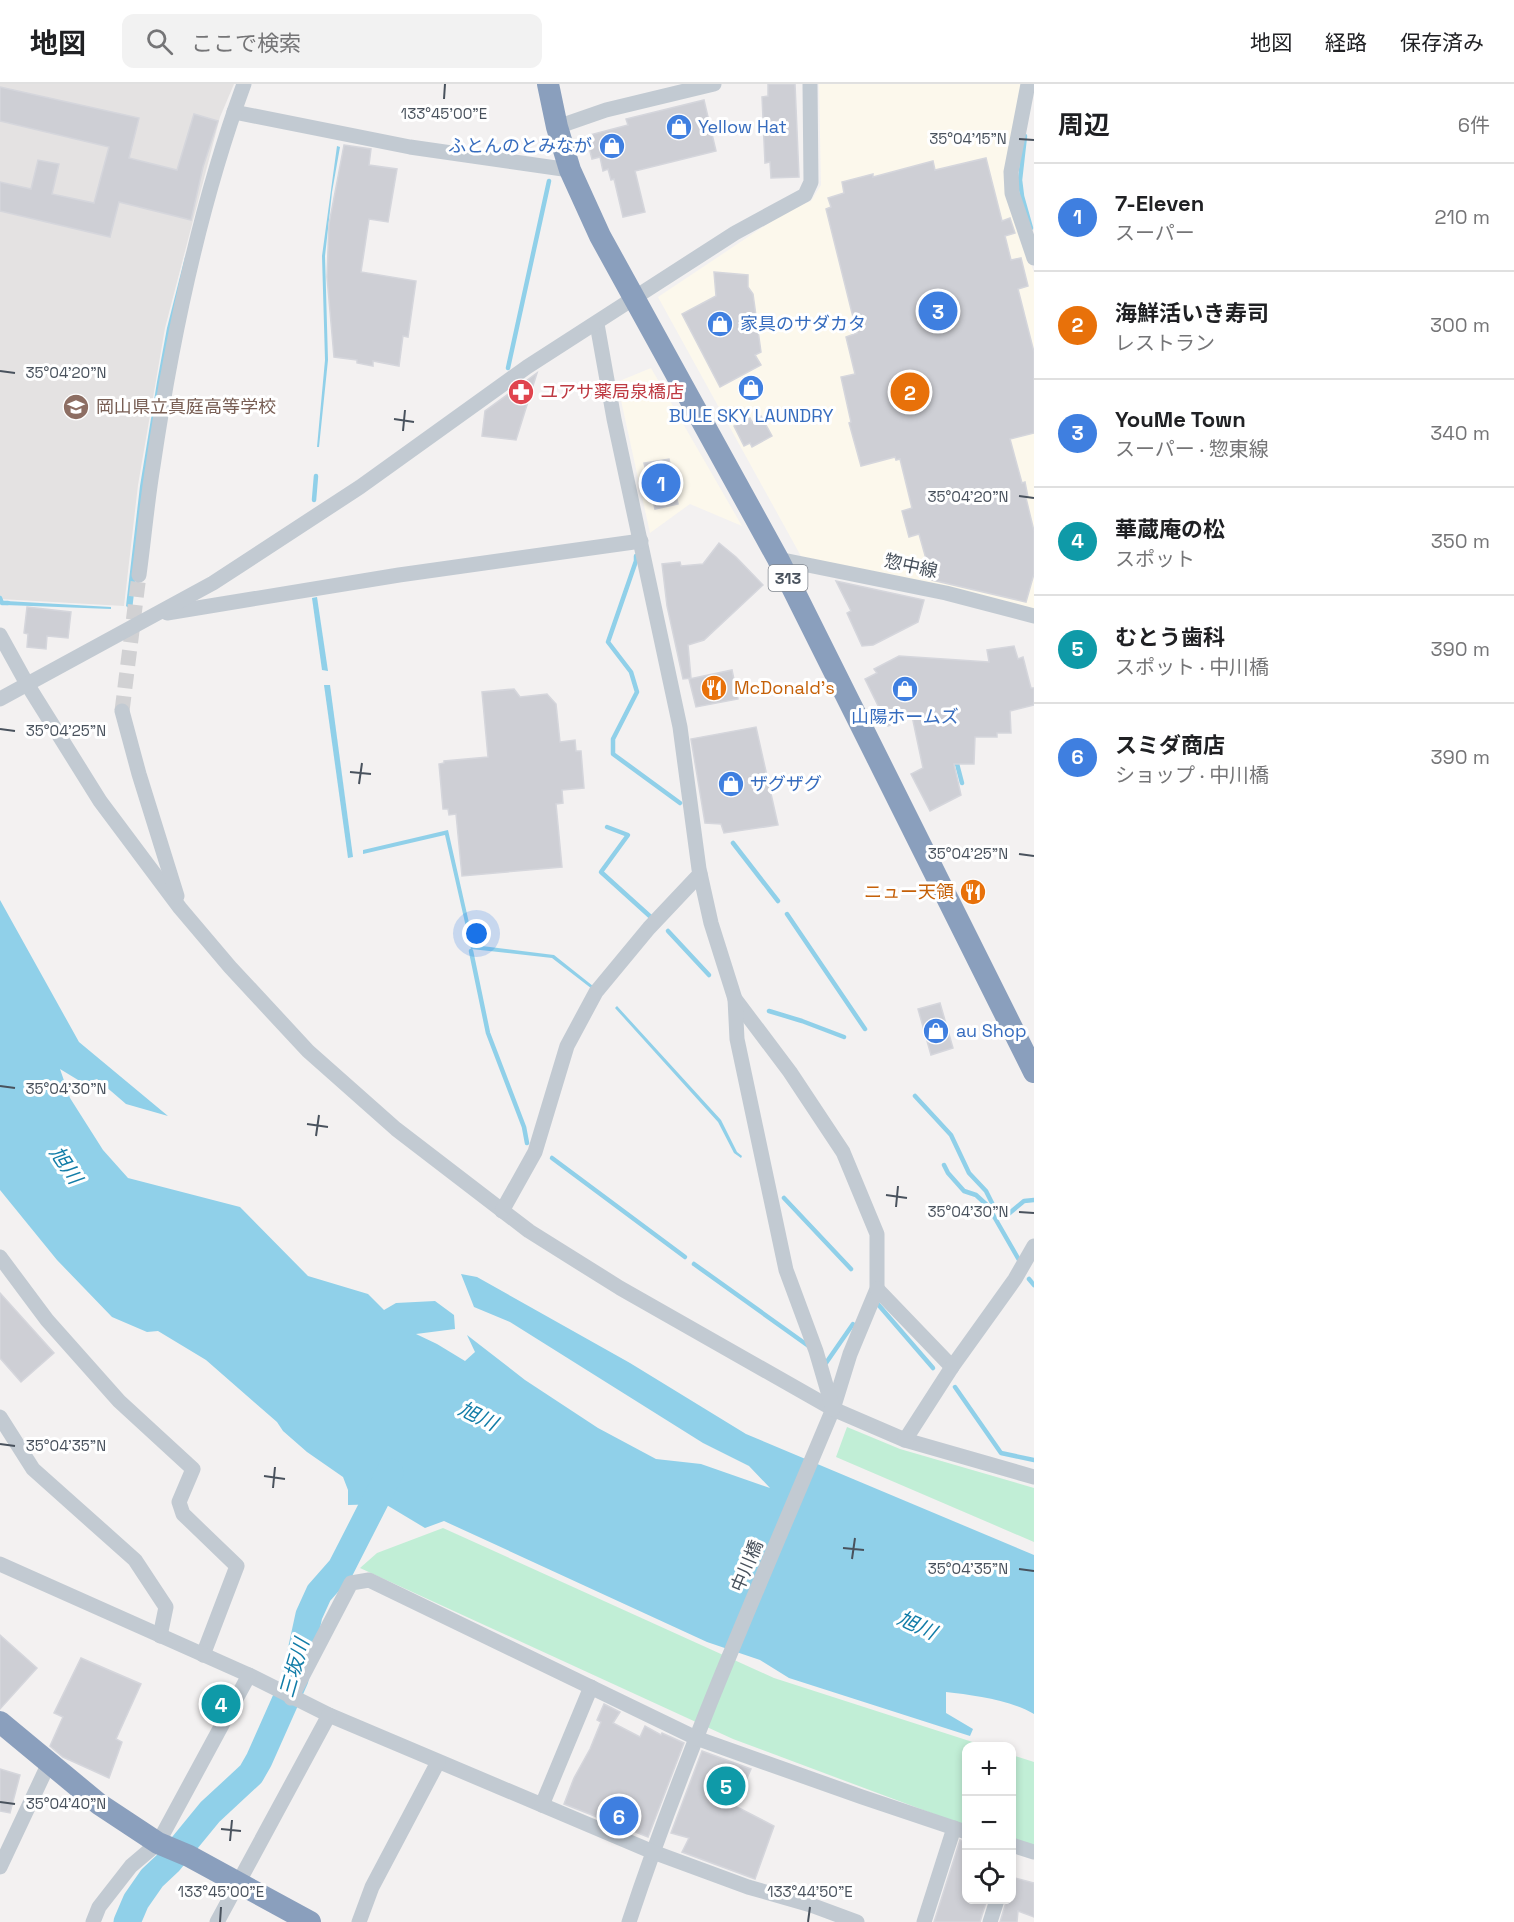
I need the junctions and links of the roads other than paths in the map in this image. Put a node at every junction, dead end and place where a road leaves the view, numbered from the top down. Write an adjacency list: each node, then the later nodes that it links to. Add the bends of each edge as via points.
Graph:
1 (244, 84): 6 (street)
2 (548, 84): 7 (highway, 313)
3 (714, 84): 7 (street, via 606,110)
4 (810, 84): 10 (street, via 811,182 805,195 735,233)
5 (1028, 84): 9 (street, via 1011,172 1012,193)
6 (234, 112): 8 (street, via 410,147); 14 (street, via 208,196 175,335)
7 (557, 127): 8 (highway, 313)
8 (570, 170): 10 (highway, 313)
9 (1034, 258)
10 (635, 299): 11 (street); 13 (highway, 313)
11 (597, 324): 12 (street); 15 (street, via 527,367 350,494 213,583)
12 (641, 541): 15 (street); 21 (street, via 680,727)
13 (778, 559): 16 (street, 惣中線, via 946,593); 24 (highway, 313)
14 (139, 575)
15 (155, 614): 18 (street)
16 (1034, 616)
17 (0, 635): 18 (street)
18 (27, 684): 19 (street); 22 (street, via 100,801)
19 (0, 699)
20 (122, 711): 22 (street)
21 (700, 874): 23 (street); 25 (street, via 596,993 567,1046 535,1152)
22 (180, 908): 25 (street, via 308,1051 396,1129)
23 (735, 999): 28 (street, via 843,1152 877,1234); 30 (street, via 737,1039 786,1270)
24 (1034, 1072)
25 (502, 1211): 30 (street, via 620,1288)
26 (1034, 1246): 29 (street)
27 (0, 1257): 36 (street, via 46,1320 118,1401 193,1469 178,1502 183,1514 237,1566)
28 (877, 1289): 29 (street); 30 (street, 中川橋)
29 (952, 1367): 32 (street)
30 (833, 1409): 32 (street); 42 (street, 中川橋)
31 (0, 1417): 35 (street, via 33,1468 135,1560 166,1607)
32 (905, 1440): 33 (street)
33 (1034, 1477)
34 (0, 1564): 35 (street)
35 (160, 1636): 36 (street)
36 (203, 1655): 37 (street)
37 (249, 1675): 39 (street); 47 (street)
38 (591, 1687): 39 (street, via 369,1580 351,1583); 42 (street); 45 (street)
39 (291, 1698): 40 (street)
40 (328, 1715): 43 (street); 52 (street)
41 (0, 1722): 44 (highway)
42 (696, 1738): 46 (street); 49 (street, 中川橋)
43 (438, 1762): 45 (street); 57 (street, via 372,1887)
44 (49, 1763): 47 (highway, via 99,1804); 51 (street)
45 (542, 1805): 49 (street)
46 (960, 1830): 60 (street)
47 (158, 1843): 52 (highway); 54 (street, via 131,1866 99,1907)
48 (1016, 1847): 50 (street)
49 (652, 1852): 58 (street, 中川橋); 59 (street)
50 (1034, 1852)
51 (0, 1867)
52 (239, 1883): 55 (street); 56 (highway)
53 (995, 1904): 61 (street)
54 (93, 1922)
55 (217, 1922)
56 (310, 1922)
57 (359, 1922)
58 (629, 1922)
59 (857, 1922)
60 (924, 1922)
61 (990, 1922)

